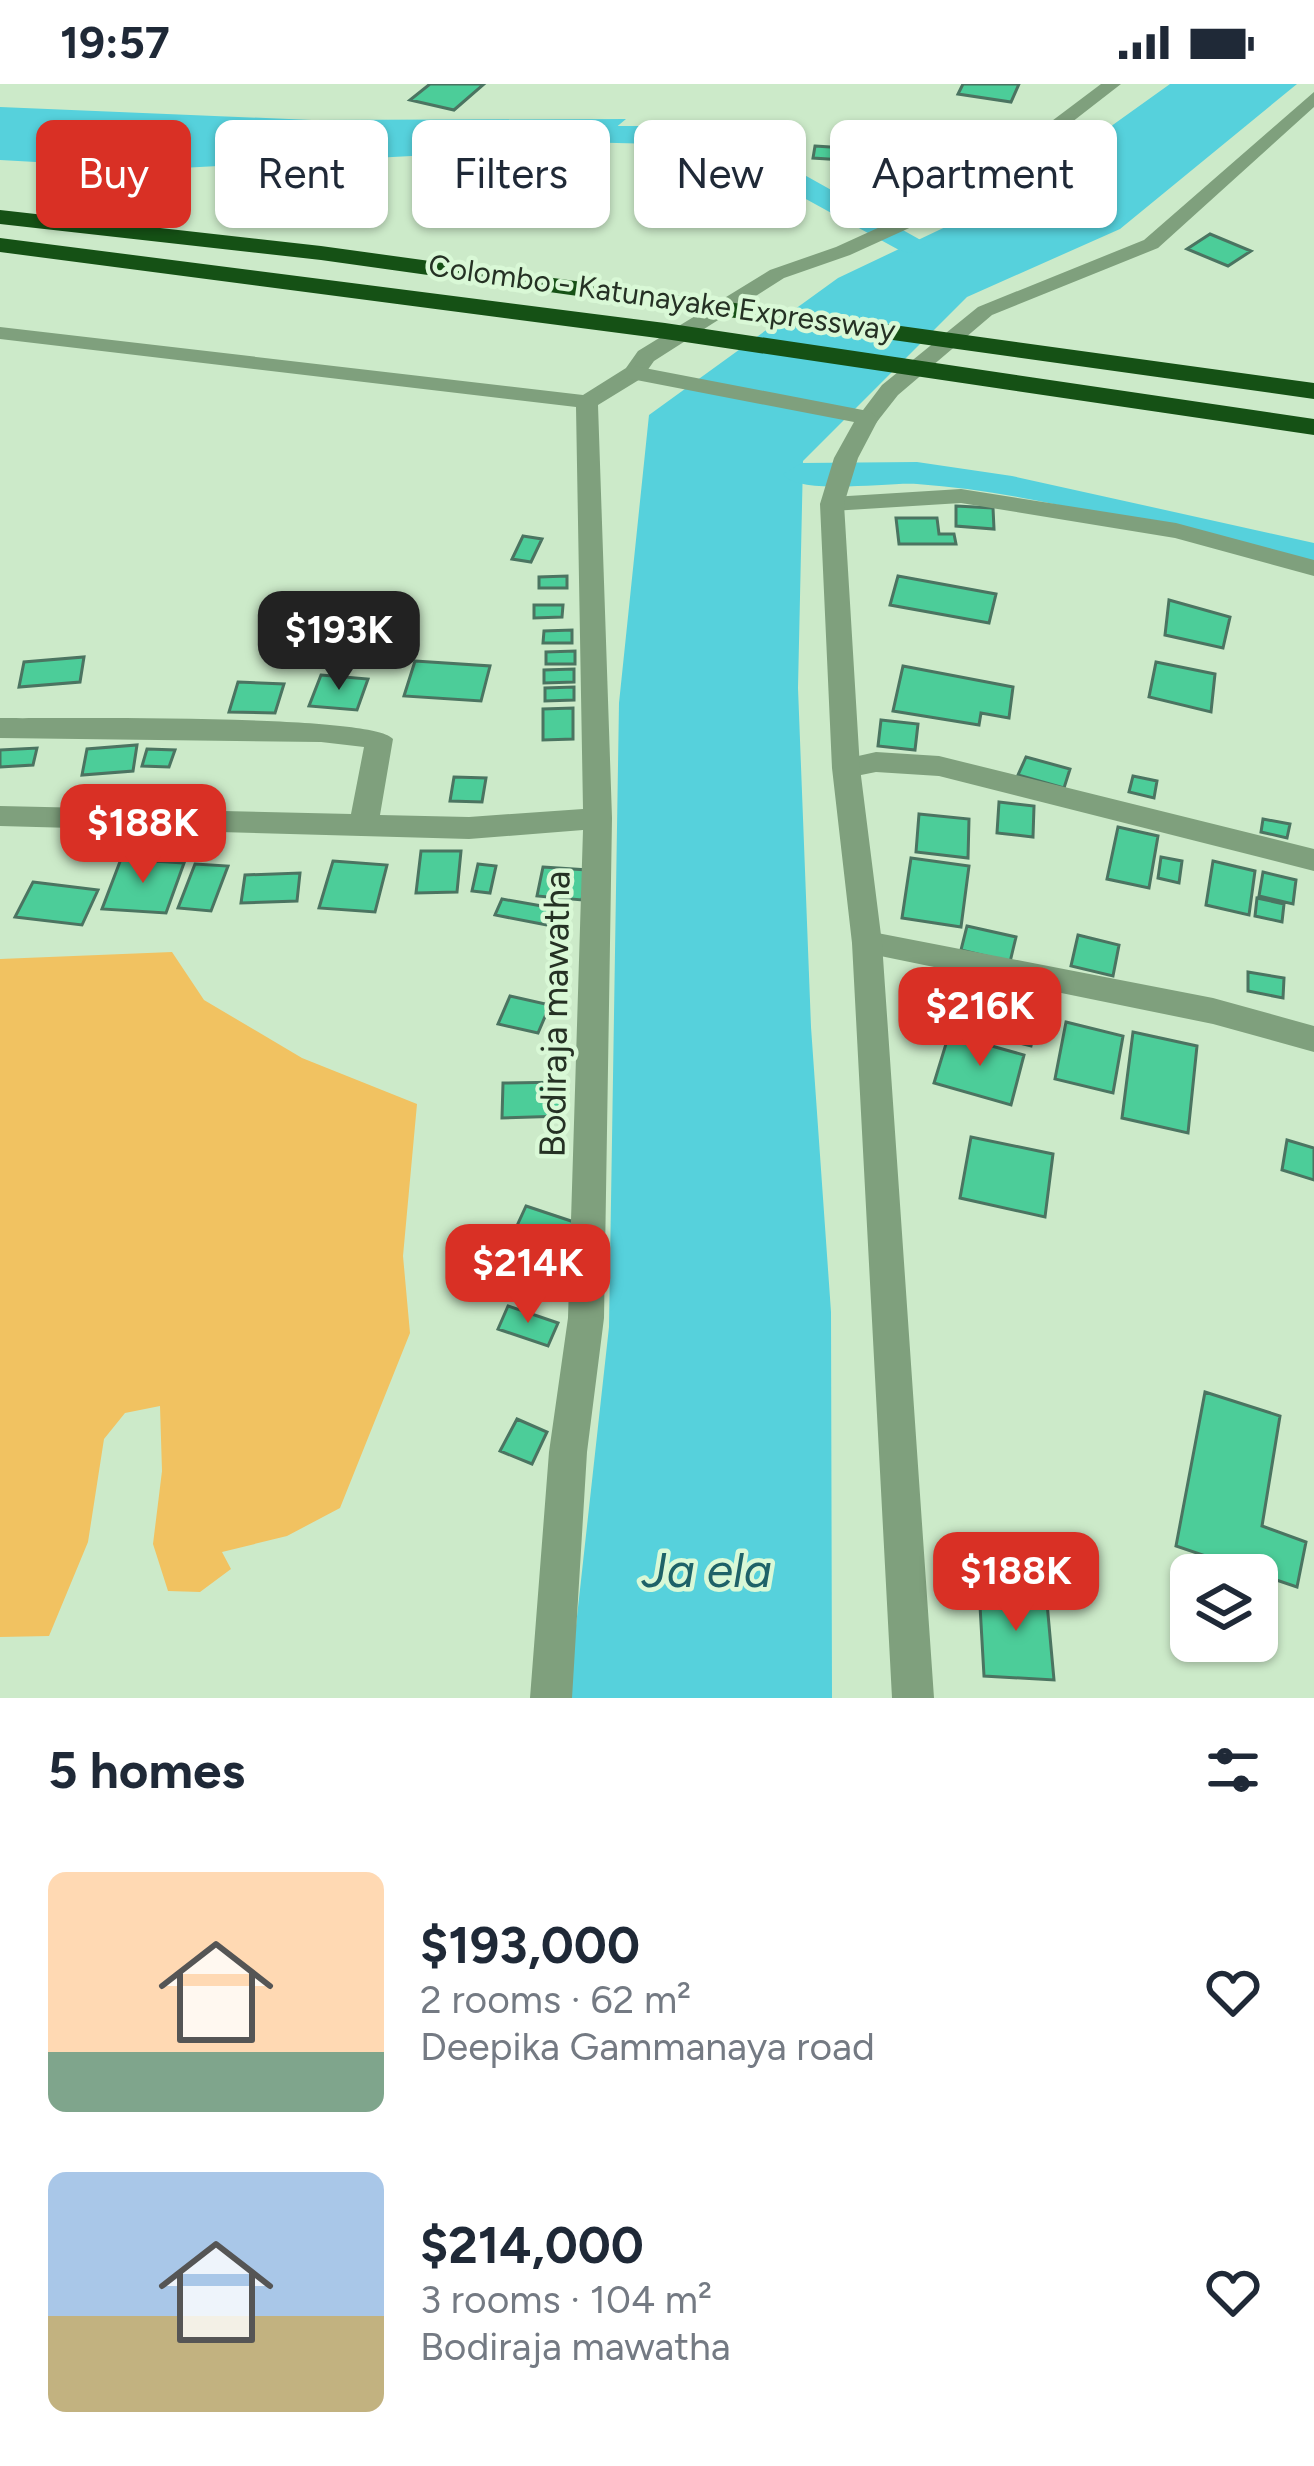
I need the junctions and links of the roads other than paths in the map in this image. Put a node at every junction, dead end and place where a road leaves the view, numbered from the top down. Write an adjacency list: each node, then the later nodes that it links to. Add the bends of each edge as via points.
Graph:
1 (1112, 84): 6 (street, via 967,195 777,274 646,356)
2 (1314, 98): 9 (street, via 1150,244 985,311)
3 (0, 217): 7 (highway, Colombo - Katunayake Expressway, via 692,302)
4 (0, 244): 10 (highway, Colombo - Katunayake Expressway, via 665,331)
5 (0, 333): 8 (street)
6 (634, 373): 8 (street); 9 (street)
7 (1314, 392)
8 (587, 401): 16 (street, Bodiraja mawatha)
9 (868, 418): 11 (street)
10 (1314, 430)
11 (837, 483): 12 (street, via 1176,531); 14 (street)
12 (1314, 568)
13 (0, 728): 17 (street, via 379,739)
14 (846, 768): 18 (street, via 939,766); 19 (street)
15 (0, 816): 17 (street)
16 (598, 818): 17 (street); 21 (street, Bodiraja mawatha, via 586,1318)
17 (363, 827)
18 (1314, 860)
19 (867, 943): 20 (street, via 1213,1011); 22 (street)
20 (1314, 1040)
21 (551, 1698)
22 (913, 1698)

